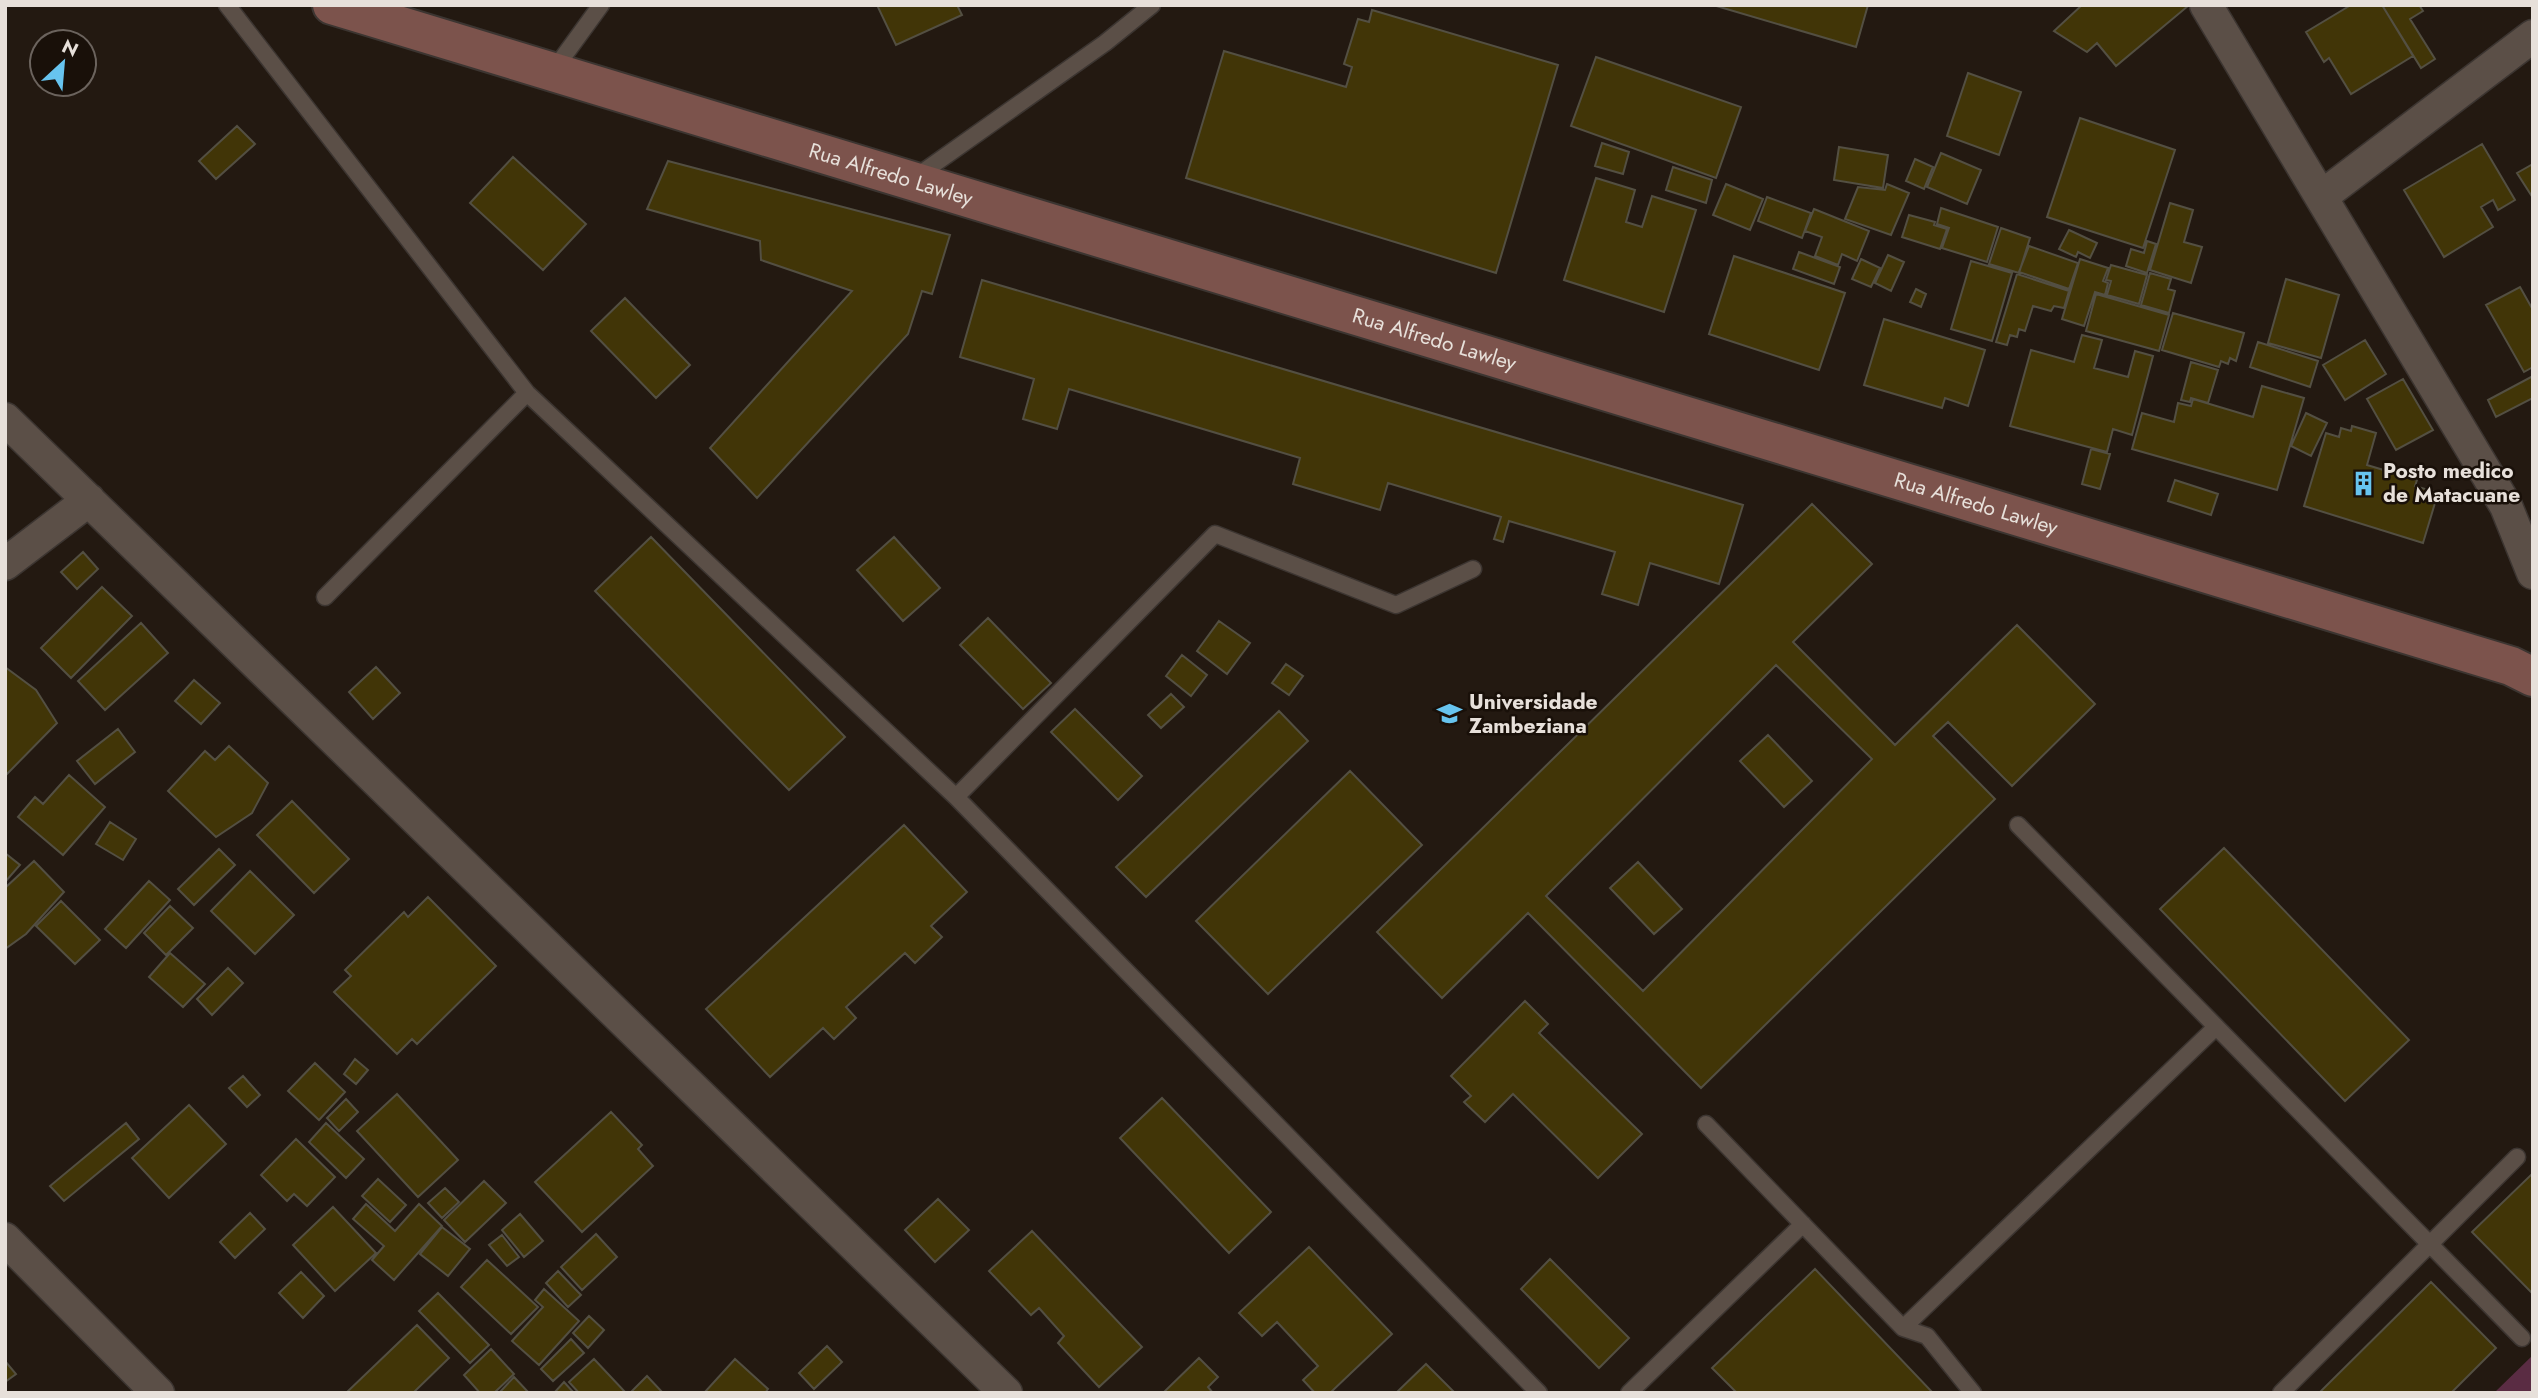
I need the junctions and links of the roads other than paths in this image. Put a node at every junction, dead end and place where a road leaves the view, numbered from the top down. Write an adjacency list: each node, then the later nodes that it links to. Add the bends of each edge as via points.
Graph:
1 (227, 5): 10 (lane)
2 (332, 5): 7 (main road, Rua Alfredo Lawley)
3 (601, 5): 7 (lane)
4 (1152, 5): 8 (lane)
5 (2206, 5): 9 (street)
6 (2533, 36): 9 (street)
7 (552, 73): 8 (main road, Rua Alfredo Lawley)
8 (911, 180): 17 (main road, Rua Alfredo Lawley, via 2511,666)
9 (2321, 197): 15 (street, via 2506,506)
10 (527, 393): 16 (lane); 18 (lane)
11 (5, 419): 12 (street)
12 (89, 500): 13 (street); 29 (street)
13 (5, 565)
14 (1472, 569): 18 (lane, via 1396,605 1215,534)
15 (2533, 573)
16 (325, 597)
17 (2533, 677)
18 (956, 797): 30 (lane)
19 (2018, 825): 20 (lane)
20 (2216, 1027): 25 (lane); 26 (lane)
21 (1706, 1124): 23 (lane)
22 (2517, 1157): 25 (lane)
23 (1803, 1224): 26 (lane); 31 (lane)
24 (5, 1239): 28 (street)
25 (2430, 1244): 27 (lane); 33 (lane)
26 (1903, 1328): 32 (lane, via 1927,1336)
27 (2522, 1338)
28 (158, 1393)
29 (1006, 1393)
30 (1539, 1393)
31 (1629, 1393)
32 (1973, 1393)
33 (2281, 1393)

